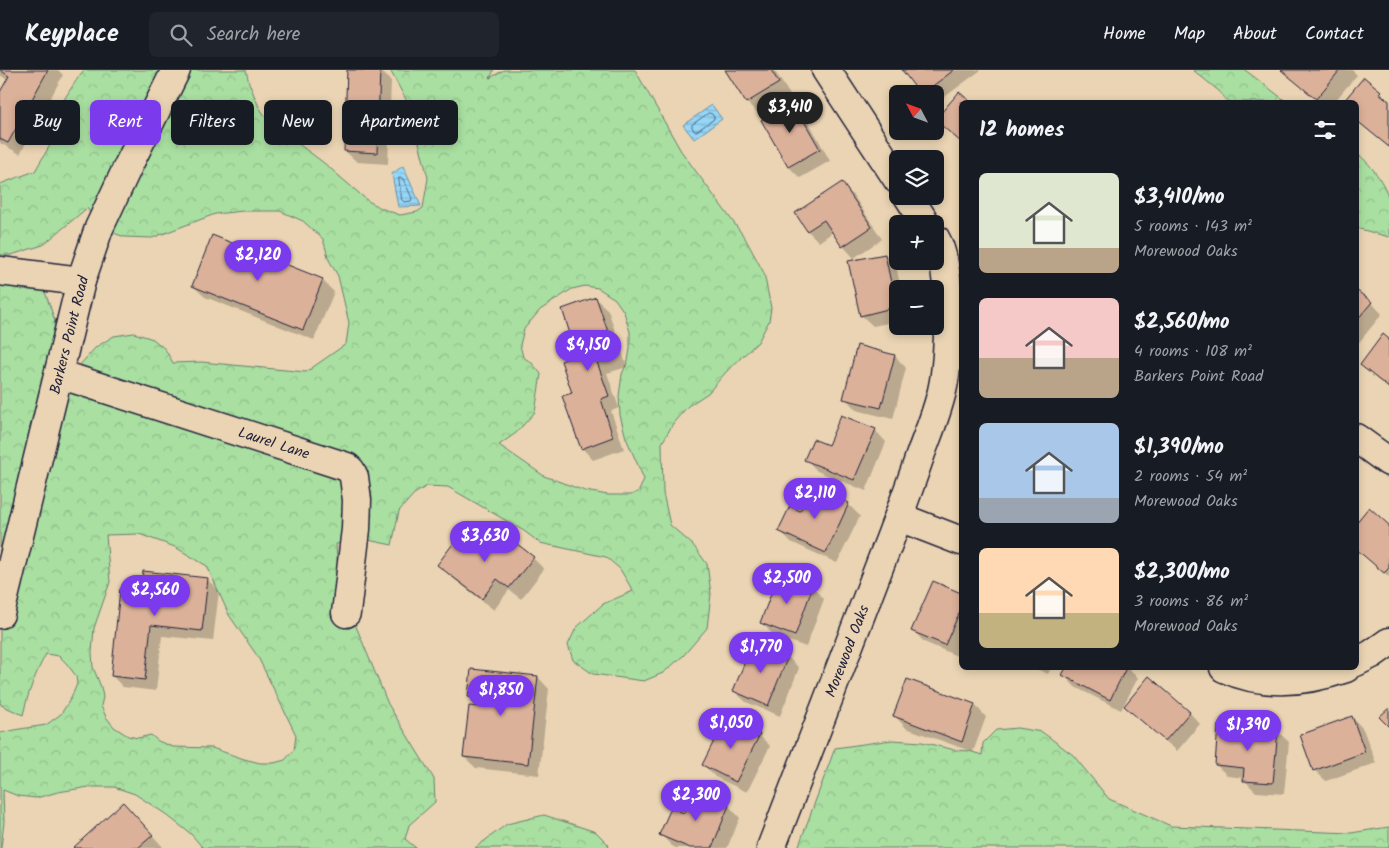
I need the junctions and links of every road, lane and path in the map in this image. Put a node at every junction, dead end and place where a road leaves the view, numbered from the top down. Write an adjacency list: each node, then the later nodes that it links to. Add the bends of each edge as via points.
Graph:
1 (176, 70): 8 (street, Barkers Point Road, via 103,220)
2 (826, 70): 3 (street)
3 (889, 166)
4 (915, 205): 5 (street)
5 (923, 215)
6 (944, 264): 12 (street, Morewood Oaks, via 948,324 942,391)
7 (0, 271): 8 (street)
8 (81, 281): 9 (street, Barkers Point Road)
9 (59, 374): 14 (street, Laurel Lane, via 347,467 354,477 357,500); 15 (street, Barkers Point Road)
10 (1359, 440): 11 (street)
11 (1389, 462)
12 (898, 517): 13 (street); 20 (street, Morewood Oaks)
13 (959, 540)
14 (346, 613)
15 (0, 614)
16 (1389, 642): 17 (street)
17 (1359, 660)
18 (1230, 670): 19 (street, via 1271,680 1303,679)
19 (1340, 670)
20 (771, 848)

